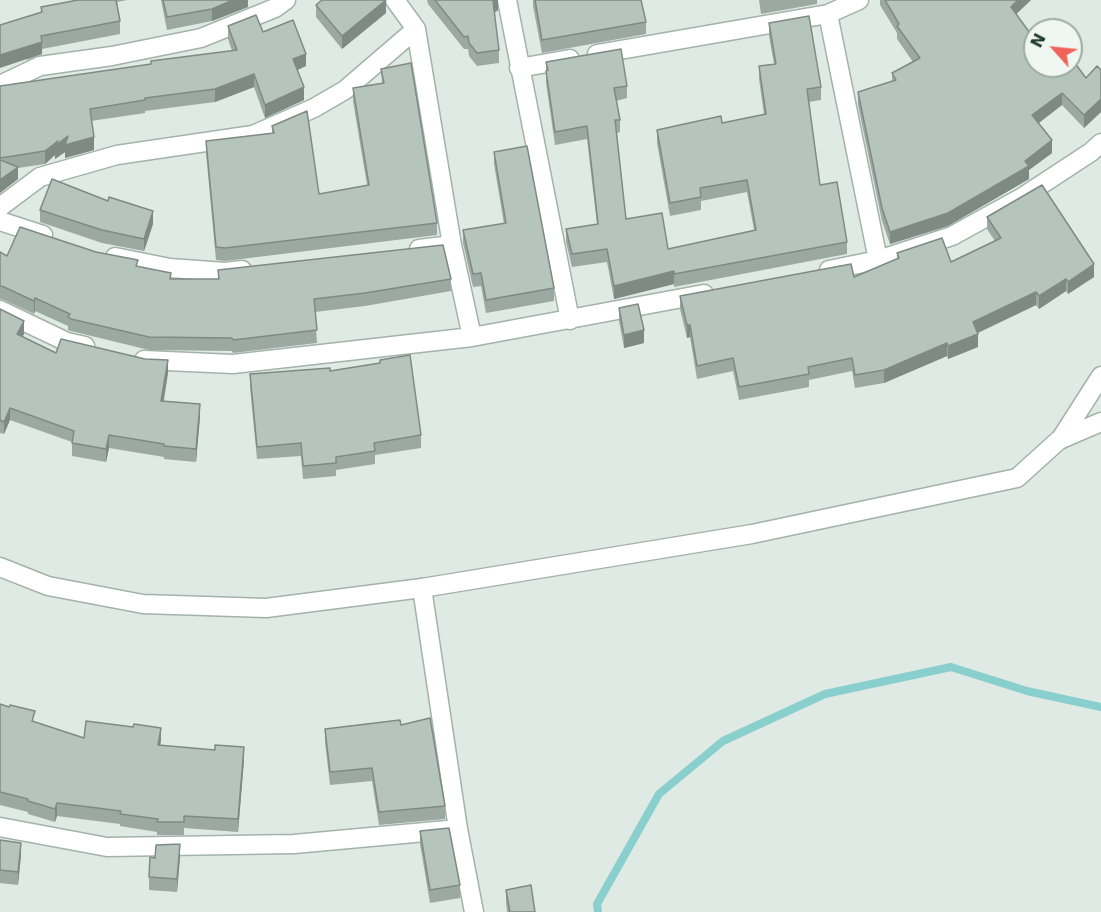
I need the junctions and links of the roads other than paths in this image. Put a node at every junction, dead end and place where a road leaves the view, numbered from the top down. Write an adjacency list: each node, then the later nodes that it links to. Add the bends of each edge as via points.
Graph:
1 (286, 0): 8 (street, via 201,38 40,66)
2 (395, 0): 6 (street)
3 (507, 0): 7 (street)
4 (859, 0): 5 (street)
5 (828, 14): 7 (street); 16 (street)
6 (416, 29): 10 (street, via 345,90 253,135 117,155 40,177); 13 (street)
7 (519, 68): 21 (street)
8 (0, 85)
9 (1101, 143): 16 (street, via 1021,198 952,236)
10 (0, 207)
11 (0, 221): 12 (street)
12 (55, 239)
13 (452, 245): 14 (street); 22 (street)
14 (407, 250)
15 (99, 254): 17 (street, via 170,268 225,272)
16 (878, 260): 18 (street)
17 (259, 268)
18 (809, 273)
19 (718, 291): 21 (street)
20 (0, 310): 23 (street, via 67,342)
21 (570, 320): 22 (street)
22 (472, 337): 24 (street, via 233,364 147,361)
23 (102, 350)
24 (124, 356)
25 (1101, 376): 27 (street)
26 (1101, 422): 27 (street)
27 (1059, 440): 29 (street, via 1017,478 752,534)
28 (0, 567): 29 (street, via 48,586 143,604 266,608)
29 (422, 588): 31 (street)
30 (0, 827): 31 (street, via 107,847 294,844)
31 (458, 828): 32 (street)
32 (474, 912)

